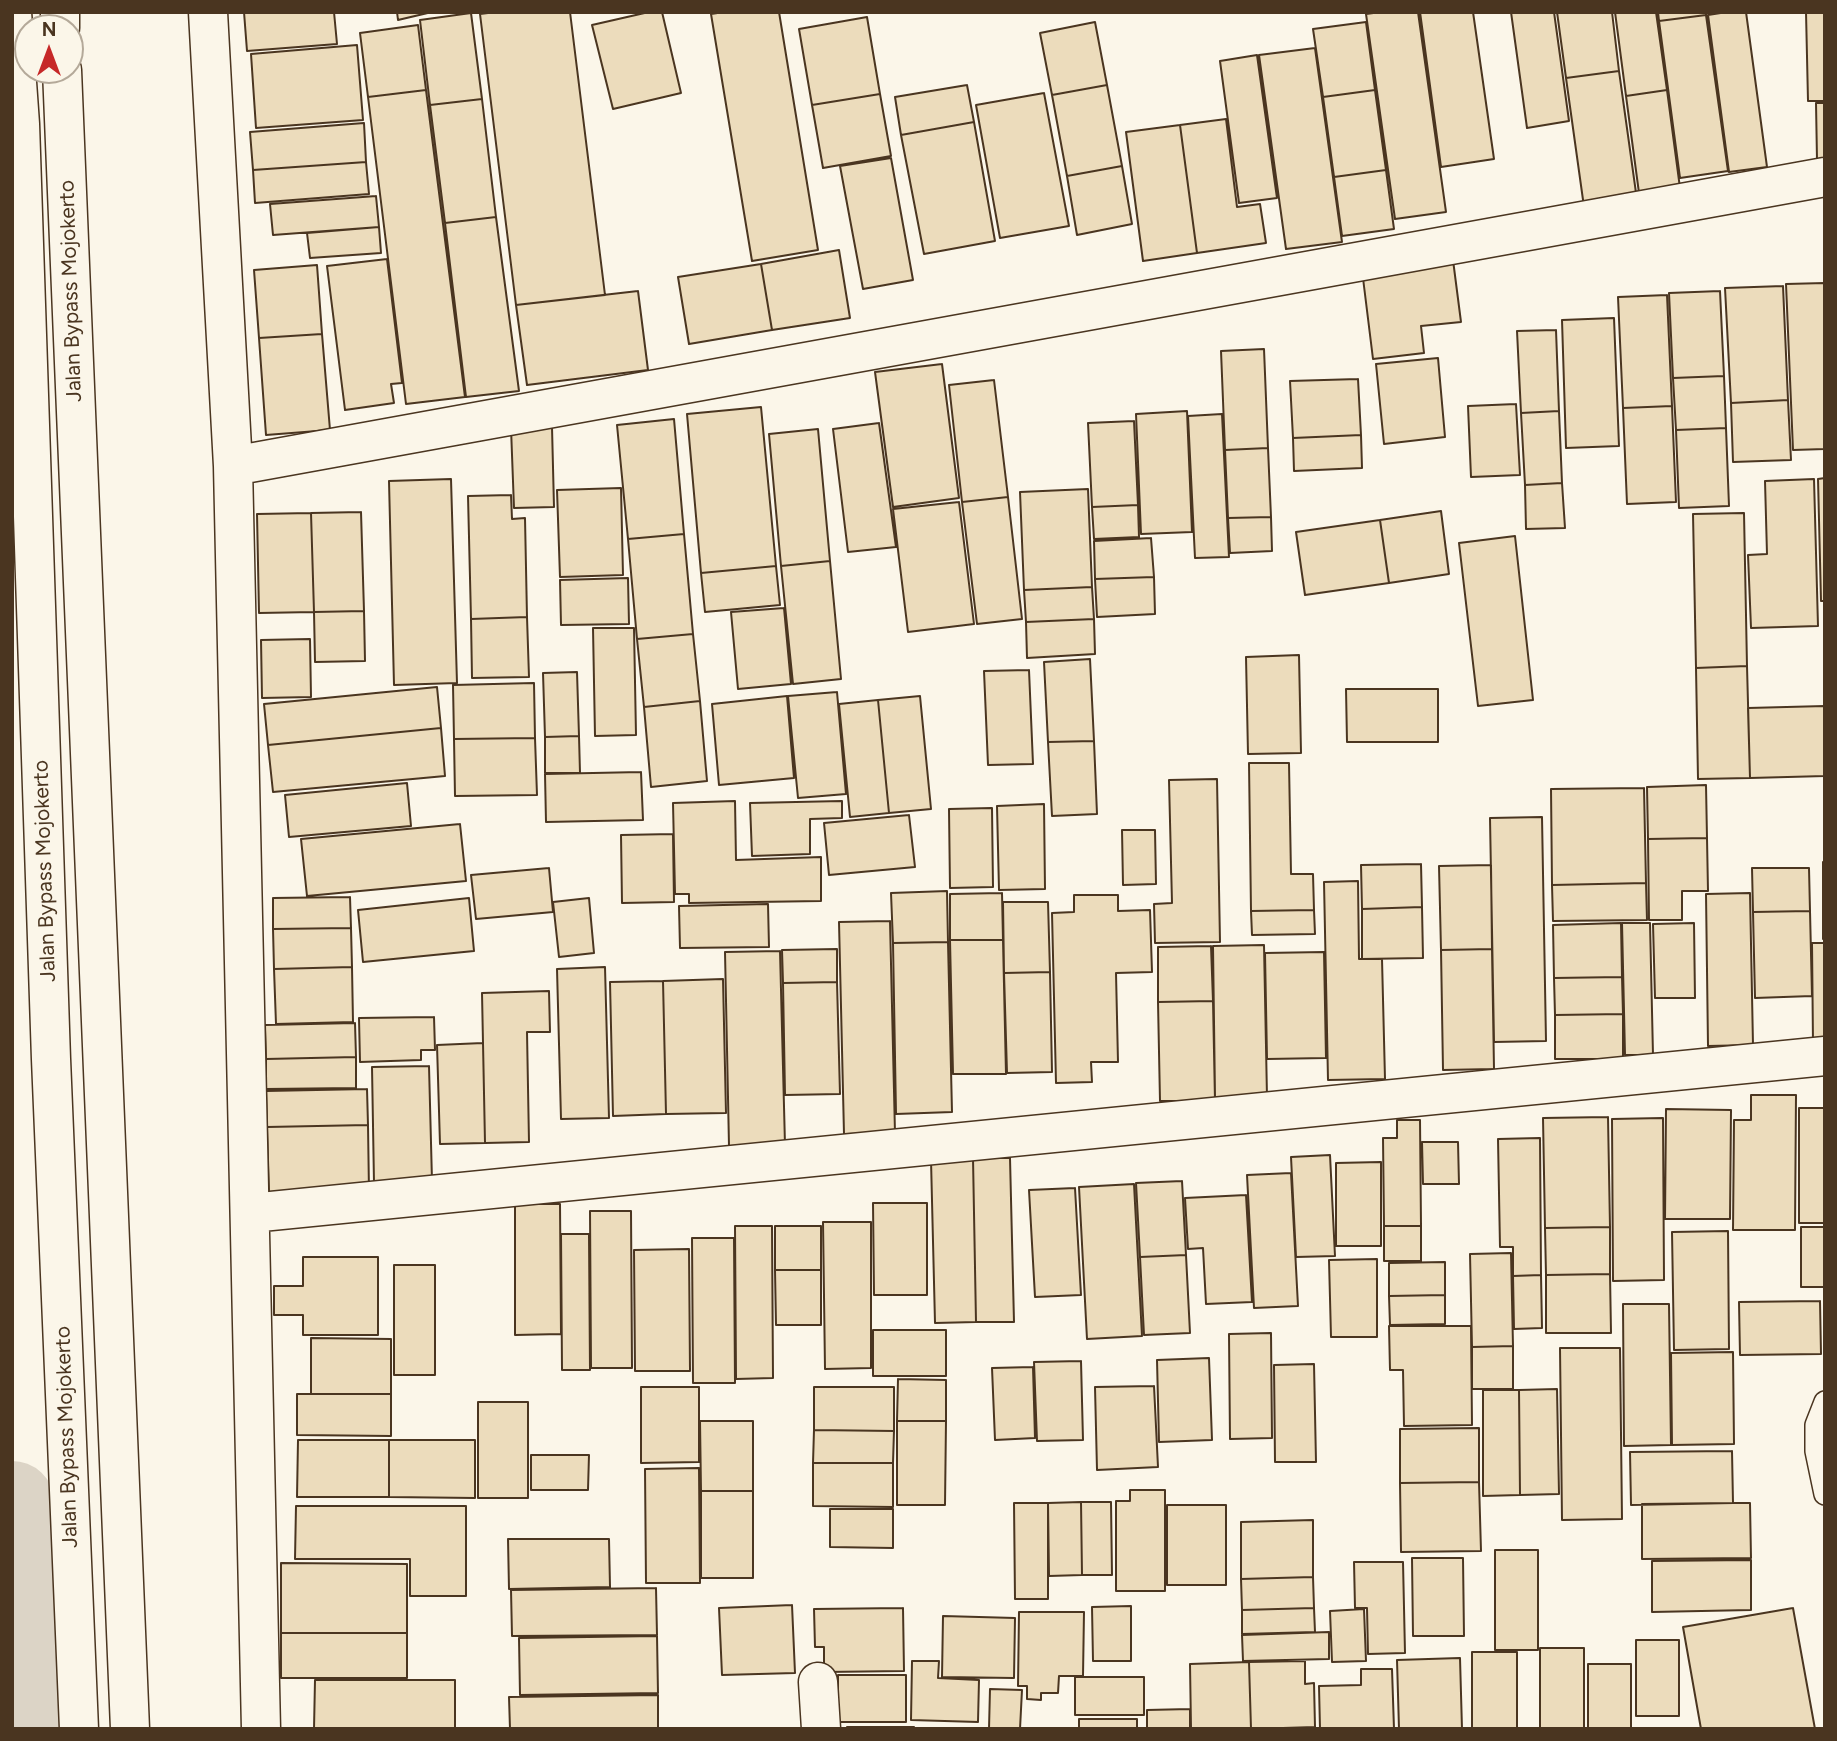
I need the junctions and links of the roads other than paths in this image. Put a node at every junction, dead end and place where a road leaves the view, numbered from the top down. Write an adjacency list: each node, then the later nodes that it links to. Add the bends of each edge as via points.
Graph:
1 (12, 12): 11 (main road, Jalan Bypass Mojokerto, via 20,124)
2 (208, 12): 5 (main road)
3 (63, 84): 12 (main road, Jalan Bypass Mojokerto)
4 (1825, 177): 5 (main road)
5 (233, 466): 7 (main road)
6 (1825, 1056): 7 (main road)
7 (251, 1213): 13 (main road)
8 (1825, 1402): 9 (lane, via 1815,1424 1815,1451)
9 (1825, 1494)
10 (818, 1682): 14 (main road)
11 (79, 1729)
12 (130, 1729)
13 (261, 1729)
14 (821, 1729)

